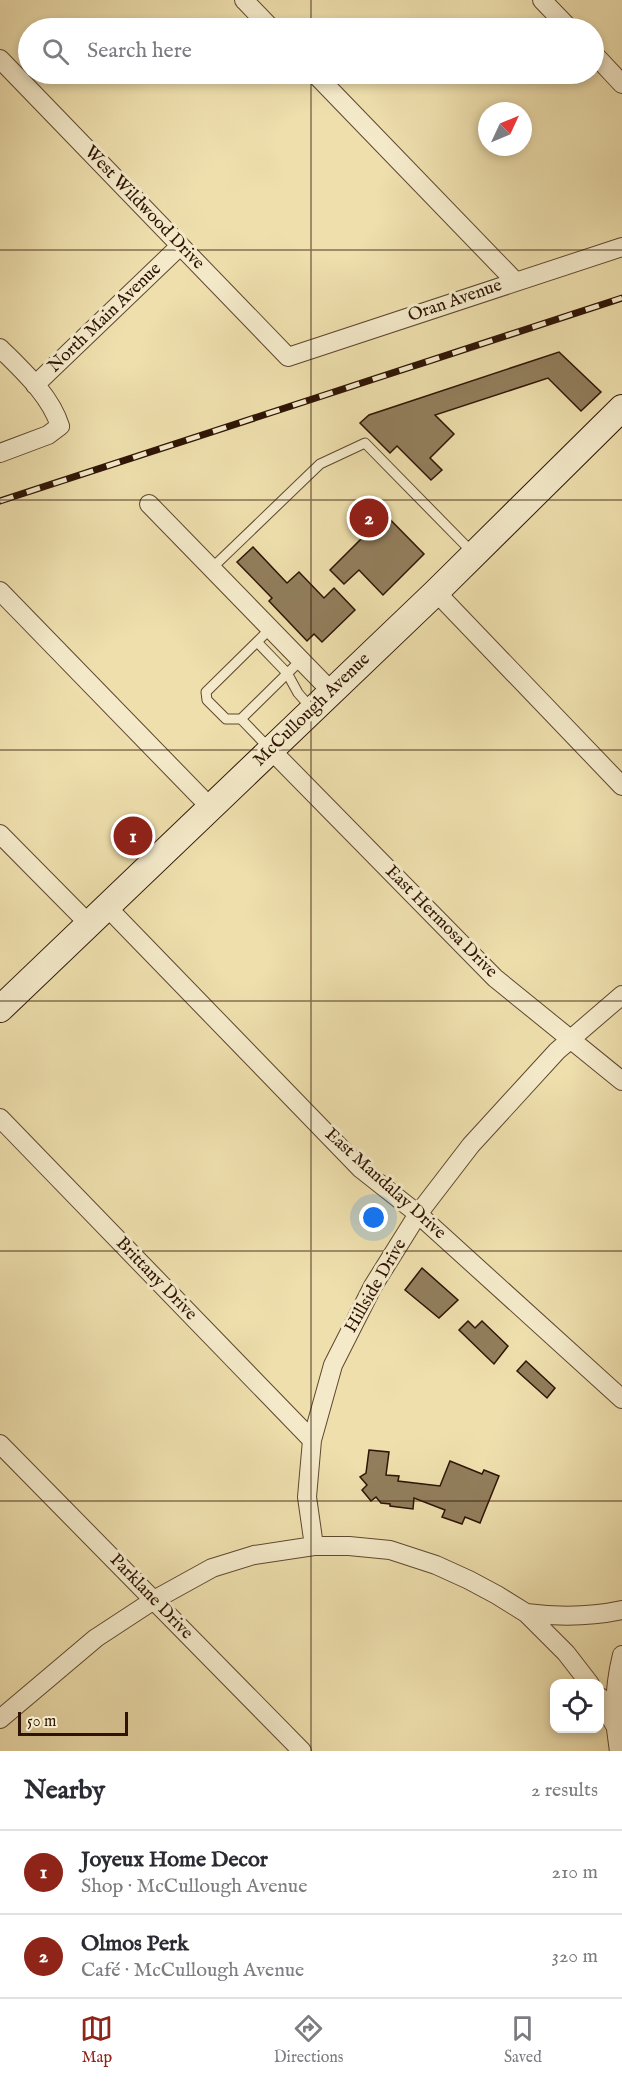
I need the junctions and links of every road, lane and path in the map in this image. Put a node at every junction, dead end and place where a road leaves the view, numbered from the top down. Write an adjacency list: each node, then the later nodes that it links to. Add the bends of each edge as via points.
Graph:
1 (244, 0): 3 (street)
2 (542, 0): 4 (street)
3 (261, 18)
4 (559, 18)
5 (0, 59): 7 (street, West Wildwood Drive)
6 (604, 65): 10 (street)
7 (18, 78)
8 (24, 84): 11 (street, West Wildwood Drive)
9 (325, 84): 13 (street)
10 (622, 84)
11 (180, 246): 15 (street, West Wildwood Drive); 16 (street, North Main Avenue)
12 (622, 247): 13 (street, Oran Avenue)
13 (515, 281): 15 (street, Oran Avenue)
14 (0, 348): 16 (street)
15 (288, 357)
16 (35, 385): 18 (street, North Main Avenue, via 60,426 48,435)
17 (622, 408): 20 (main road, McCullough Avenue)
18 (0, 453)
19 (149, 504): 21 (street)
20 (474, 554): 21 (lane, via 365,442 320,464); 23 (main road, McCullough Avenue)
21 (212, 568): 24 (street)
22 (0, 591): 33 (street)
23 (436, 592): 28 (main road, McCullough Avenue); 32 (street)
24 (271, 628): 25 (lane); 26 (street)
25 (257, 642): 27 (lane); 30 (lane, via 206,692 207,700 226,719)
26 (301, 660): 27 (lane); 28 (street)
27 (287, 673): 29 (lane); 30 (lane)
28 (332, 692): 29 (main road, McCullough Avenue)
29 (313, 710): 31 (main road, McCullough Avenue)
30 (241, 719): 31 (lane)
31 (271, 750): 33 (main road, McCullough Avenue); 39 (street, East Hermosa Drive, via 495,978)
32 (622, 786)
33 (211, 808): 35 (main road, McCullough Avenue)
34 (0, 834): 36 (street)
35 (107, 907): 36 (main road, McCullough Avenue); 42 (street, East Mandalay Drive, via 361,1168)
36 (88, 924): 38 (main road, McCullough Avenue)
37 (622, 995): 39 (street, Hillside Drive)
38 (0, 1009)
39 (570, 1040): 40 (street, East Hermosa Drive); 42 (street, Hillside Drive, via 471,1145)
40 (622, 1081)
41 (0, 1118): 44 (street, Brittany Drive)
42 (418, 1214): 43 (street, East Mandalay Drive); 44 (street, Hillside Drive, via 347,1335 333,1365)
43 (622, 1399)
44 (312, 1440): 46 (street, Hillside Drive, via 307,1497)
45 (0, 1444): 47 (street, Parklane Drive)
46 (314, 1546): 47 (street, via 254,1555 212,1568); 49 (street, via 390,1551 436,1565)
47 (154, 1600): 53 (street, via 96,1638); 55 (street, Parklane Drive)
48 (622, 1610): 49 (street, via 595,1615)
49 (526, 1613): 51 (street)
50 (622, 1655): 54 (street)
51 (587, 1679)
52 (604, 1705): 54 (street)
53 (0, 1719)
54 (614, 1726): 56 (street)
55 (302, 1751)
56 (619, 1751)

